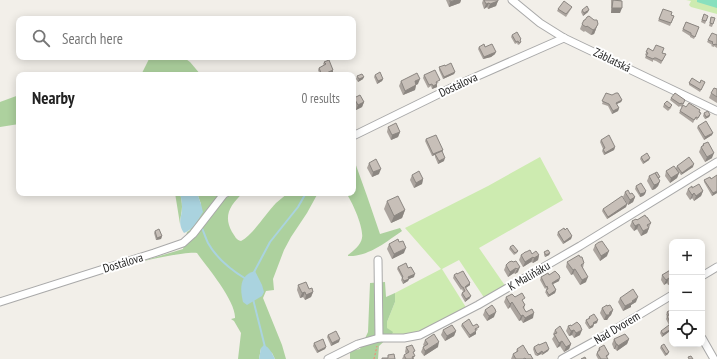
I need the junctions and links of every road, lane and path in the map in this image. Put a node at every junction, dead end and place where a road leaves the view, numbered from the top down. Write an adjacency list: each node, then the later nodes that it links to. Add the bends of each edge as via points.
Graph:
1 (512, 0): 2 (street, Záblatská, via 540,23)
2 (564, 38): 3 (street, Záblatská); 4 (street, Dostálova, via 455,86)
3 (717, 111)
4 (356, 135)
5 (717, 162): 12 (street, K Maliňáku, via 478,305 420,335)
6 (222, 196): 11 (street, Dostálova, via 183,243)
7 (378, 260): 12 (street)
8 (717, 267): 9 (street)
9 (704, 275)
10 (669, 297): 16 (street, Nad Dvorem)
11 (0, 302)
12 (379, 338): 14 (street, K Maliňáku, via 358,344); 15 (path)
13 (705, 343): 17 (street)
14 (328, 359)
15 (374, 359)
16 (562, 359)
17 (714, 359)

